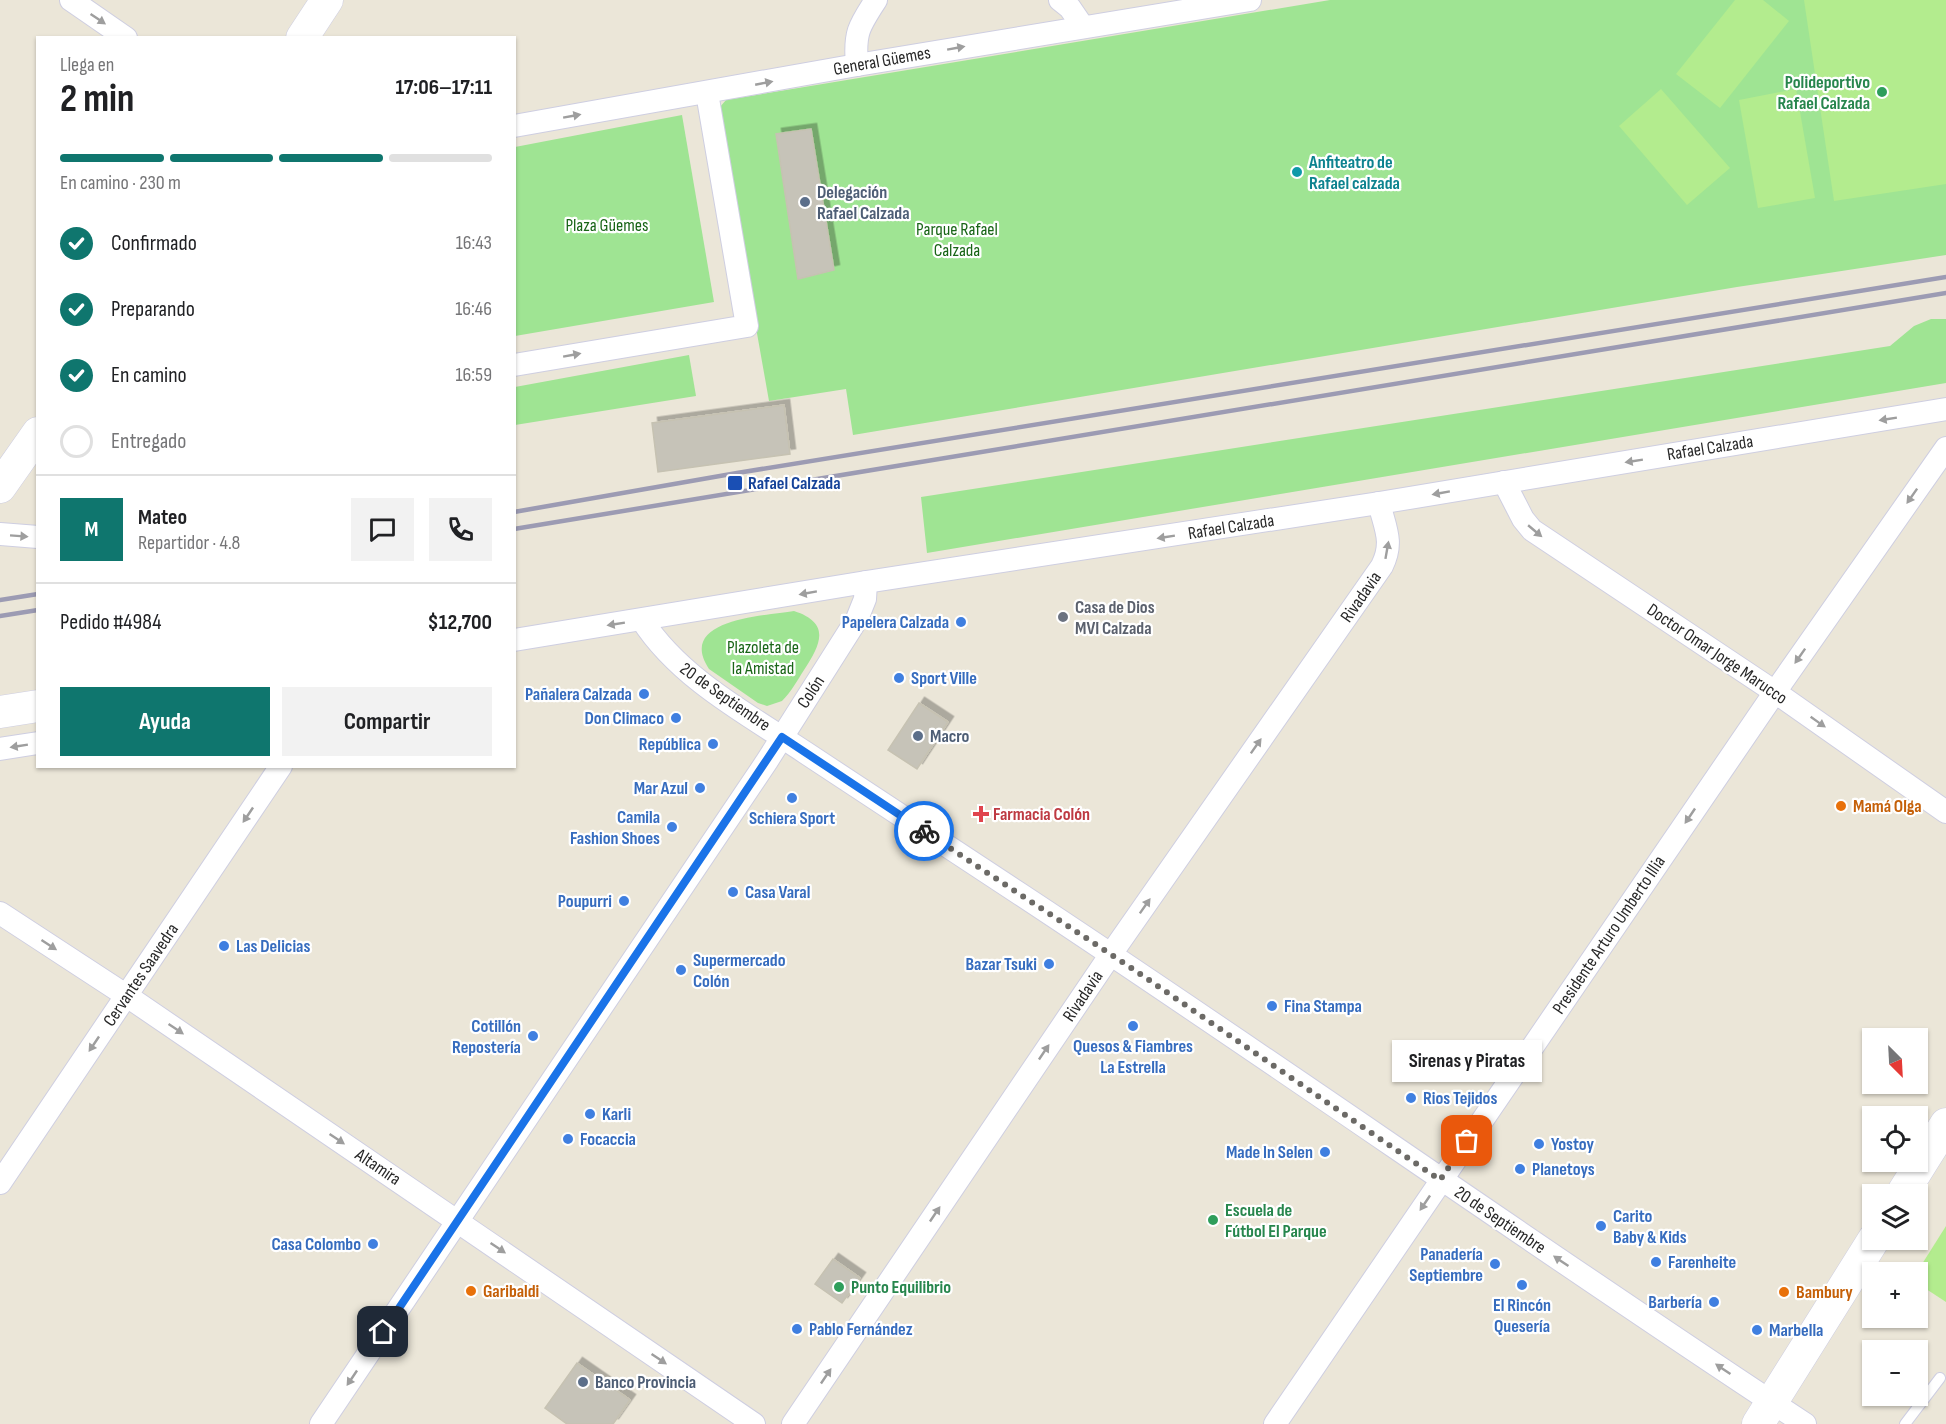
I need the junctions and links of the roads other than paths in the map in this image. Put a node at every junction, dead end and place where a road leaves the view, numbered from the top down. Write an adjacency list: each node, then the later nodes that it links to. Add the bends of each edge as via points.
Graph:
1 (71, 0): 7 (street, one-way to 7)
2 (327, 0): 8 (main road)
3 (876, 0): 9 (street, via 856,33)
4 (1060, 0): 6 (street)
5 (1250, 0): 6 (street, General Güemes)
6 (1083, 27): 9 (street, General Güemes, one-way to 6)
7 (123, 36)
8 (303, 36)
9 (857, 65): 10 (street, General Güemes, one-way to 9)
10 (707, 93): 11 (street, General Güemes, one-way to 10); 12 (street, one-way to 10, via 747,326)
11 (516, 126)
12 (516, 365)
13 (1946, 409): 16 (street, Rafael Calzada, one-way to 16)
14 (36, 436): 17 (main road)
15 (1946, 448): 24 (street, Presidente Arturo Umberto Illia, one-way to 24)
16 (1504, 482): 18 (street, Rafael Calzada, one-way to 18); 24 (street, Doctor Omar Jorge Marucco, one-way to 24, via 1532,530)
17 (0, 488)
18 (1379, 503): 21 (street, Rafael Calzada, one-way to 21); 33 (street, Rivadavia, one-way to 18, via 1382,566 1389,543)
19 (0, 534): 20 (street, one-way to 20)
20 (36, 537)
21 (866, 582): 22 (street, Rafael Calzada, one-way to 22); 27 (street, Colón, via 865,599 857,619)
22 (642, 620): 23 (street, Rafael Calzada, one-way to 23); 27 (street, 20 de Septiembre, via 674,661)
23 (516, 640)
24 (1775, 692): 31 (street, Doctor Omar Jorge Marucco, one-way to 31); 36 (street, Presidente Arturo Umberto Illia, one-way to 36)
25 (36, 706): 26 (main road)
26 (0, 712)
27 (782, 737): 33 (street, 20 de Septiembre); 39 (street, Colón)
28 (36, 742): 29 (street, one-way to 29)
29 (0, 749)
30 (280, 768): 34 (street, Cervantes Saavedra, one-way to 34)
31 (1946, 812)
32 (0, 914): 34 (street, Altamira, one-way to 34)
33 (1111, 954): 36 (street, 20 de Septiembre); 45 (street, Rivadavia, one-way to 33)
34 (127, 996): 37 (street, Cervantes Saavedra, one-way to 37); 39 (street, Altamira, one-way to 39)
35 (1946, 1124): 38 (main road)
36 (1440, 1180): 42 (street, 20 de Septiembre, one-way to 36); 46 (street, Presidente Arturo Umberto Illia, one-way to 46)
37 (0, 1183)
38 (1908, 1184)
39 (458, 1221): 43 (street, Colón, one-way to 43); 44 (street, Altamira, one-way to 44)
40 (1867, 1250): 42 (main road)
41 (1940, 1378): 48 (lane)
42 (1765, 1413): 47 (street, 20 de Septiembre)
43 (321, 1424)
44 (754, 1424)
45 (793, 1424)
46 (1275, 1424)
47 (1805, 1424)
48 (1905, 1424)

